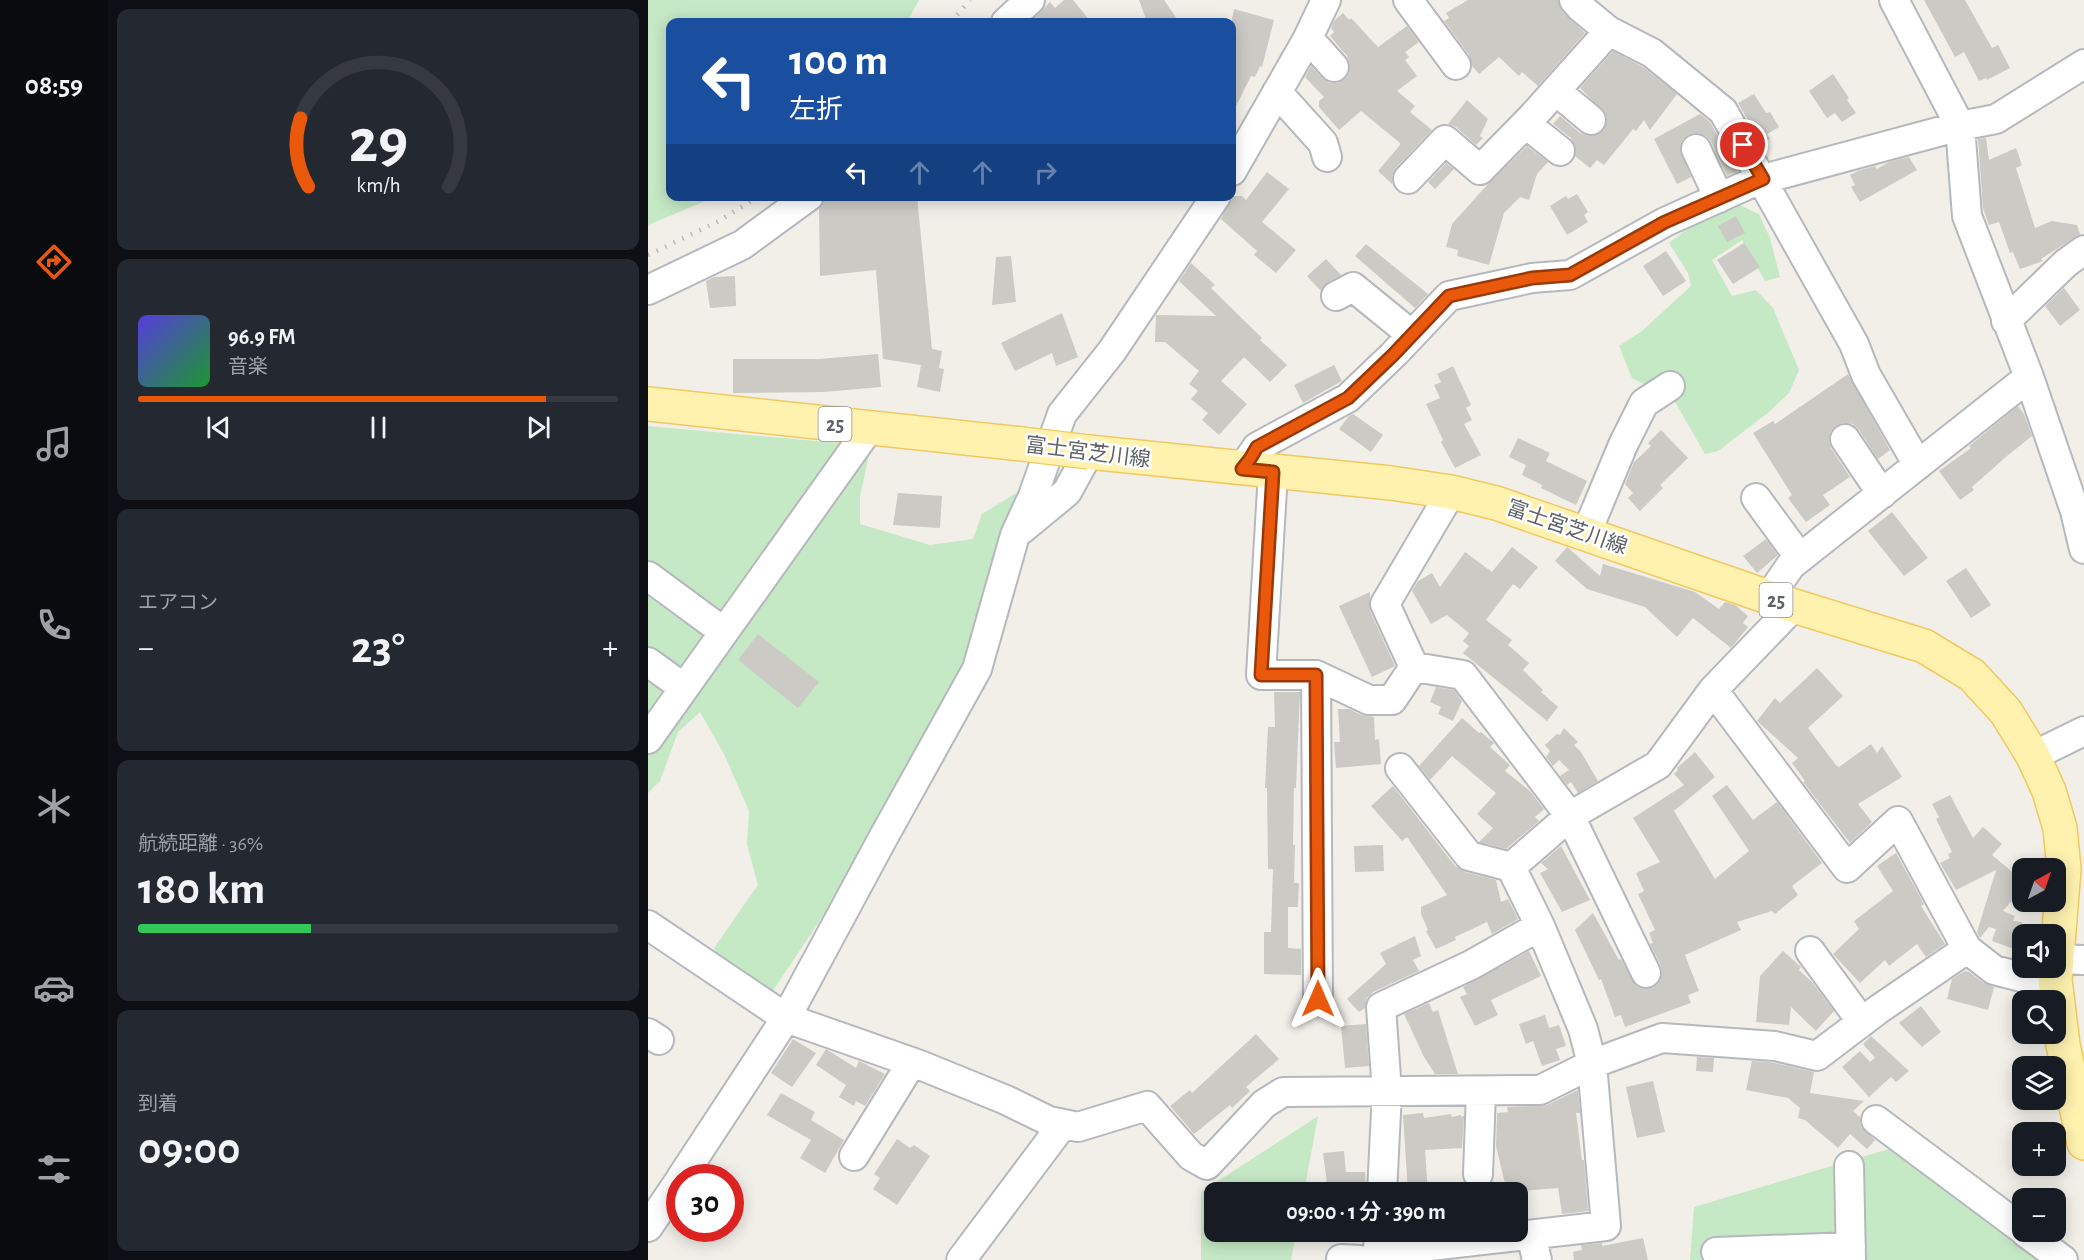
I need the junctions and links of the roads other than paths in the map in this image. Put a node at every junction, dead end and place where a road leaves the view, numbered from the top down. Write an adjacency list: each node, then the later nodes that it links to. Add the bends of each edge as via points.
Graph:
1 (1030, 0): 6 (street)
2 (1326, 0): 8 (street)
3 (1574, 0): 7 (street)
4 (1894, 0): 16 (street)
5 (1416, 2): 10 (street)
6 (1010, 18)
7 (1610, 31): 12 (street); 22 (street, via 1652,53 1723,111)
8 (1308, 38): 11 (street); 13 (street)
9 (2084, 64): 16 (street, via 1996,119)
10 (1456, 65)
11 (1334, 67)
12 (1556, 91): 14 (street); 15 (street)
13 (1277, 92): 19 (street, via 1323,143); 20 (street)
14 (1591, 120)
15 (1526, 124): 18 (street); 21 (street, via 1479,171 1445,140)
16 (1960, 126): 22 (street); 29 (street, via 1966,216)
17 (1696, 149): 23 (street)
18 (1560, 151)
19 (1327, 157)
20 (1236, 164)
21 (1408, 178)
22 (1763, 179): 23 (street); 37 (street)
23 (1719, 198): 30 (street, via 1665,222 1570,275 1532,278 1449,296)
24 (802, 201): 27 (street, via 742,245)
25 (1213, 201): 44 (street, via 1112,351 1062,414)
26 (2084, 250): 29 (street)
27 (648, 290)
28 (1336, 296): 30 (street, via 1353,287)
29 (2006, 321): 31 (street)
30 (1412, 335): 38 (street, via 1348,398 1257,447 1250,459)
31 (2029, 377): 37 (street); 42 (street)
32 (1671, 386): 43 (street, via 1644,403)
33 (648, 404): 34 (main road, 富士宮芝川線 / 25)
34 (870, 427): 36 (main road, 富士宮芝川線 / 25, bridge); 49 (street)
35 (1845, 439): 40 (street)
36 (1089, 452): 38 (main road, 富士宮芝川線 / 25); 44 (street, via 1067,492)
37 (1918, 465): 40 (street)
38 (1258, 470): 39 (main road, 富士宮芝川線 / 25); 52 (street, via 1261,675)
39 (1450, 492): 43 (main road, 富士宮芝川線 / 25, via 1496,502); 51 (street, via 1385,604)
40 (1882, 494): 46 (street)
41 (1756, 498): 46 (street)
42 (2080, 509): 45 (street)
43 (1586, 534): 48 (main road, 富士宮芝川線 / 25)
44 (1015, 535): 70 (street, via 977,669)
45 (2084, 549)
46 (1800, 558): 48 (street, via 1791,565)
47 (648, 576): 49 (street)
48 (1781, 602): 54 (street); 57 (main road, 富士宮芝川線 / 25, via 1924,646 1972,675 2006,712)
49 (724, 632): 53 (street)
50 (648, 662): 53 (street)
51 (1413, 668): 52 (street, via 1392,700 1370,700); 59 (street, via 1463,675)
52 (1316, 675): 69 (street)
53 (684, 688): 56 (street)
54 (1713, 690): 59 (street, via 1658,765); 64 (street, via 1847,868 1898,821)
55 (2084, 731): 57 (street)
56 (648, 739)
57 (2033, 756): 61 (main road, 富士宮芝川線 / 25, via 2060,828)
58 (1400, 768): 60 (street, via 1469,856)
59 (1570, 816): 60 (street); 66 (street)
60 (1511, 867): 63 (street)
61 (2065, 924)
62 (648, 925): 70 (street)
63 (1540, 926): 73 (street, via 1583,1029); 75 (street, via 1471,965 1381,1007)
64 (1967, 949): 67 (street, via 1994,970); 71 (street)
65 (1810, 951): 71 (street)
66 (1646, 974)
67 (2012, 975)
68 (2066, 978): 78 (main road, 富士宮芝川線 / 25, via 2063,1045)
69 (1318, 999)
70 (786, 1018): 72 (street); 80 (street)
71 (1862, 1022): 73 (street, via 1817,1056 1775,1046 1662,1038)
72 (912, 1062): 77 (street); 79 (street)
73 (1592, 1064): 74 (street, via 1540,1090); 88 (street, via 1606,1226)
74 (1481, 1090): 75 (street); 82 (street)
75 (1388, 1092): 77 (street, via 1282,1092 1264,1104 1207,1165 1191,1156 1147,1106 1078,1127); 83 (street)
76 (1876, 1120): 85 (street)
77 (1063, 1124): 93 (street)
78 (2084, 1143)
79 (854, 1156)
80 (690, 1164)
81 (1849, 1166): 92 (street)
82 (1478, 1174)
83 (1383, 1182)
84 (666, 1200): 86 (street)
85 (2012, 1222)
86 (648, 1227)
87 (2039, 1242): 94 (street)
88 (1534, 1247): 91 (street)
89 (1716, 1251): 92 (street)
90 (1366, 1252): 91 (street)
91 (1435, 1253)
92 (1851, 1254)
93 (961, 1260)
94 (2063, 1260)

